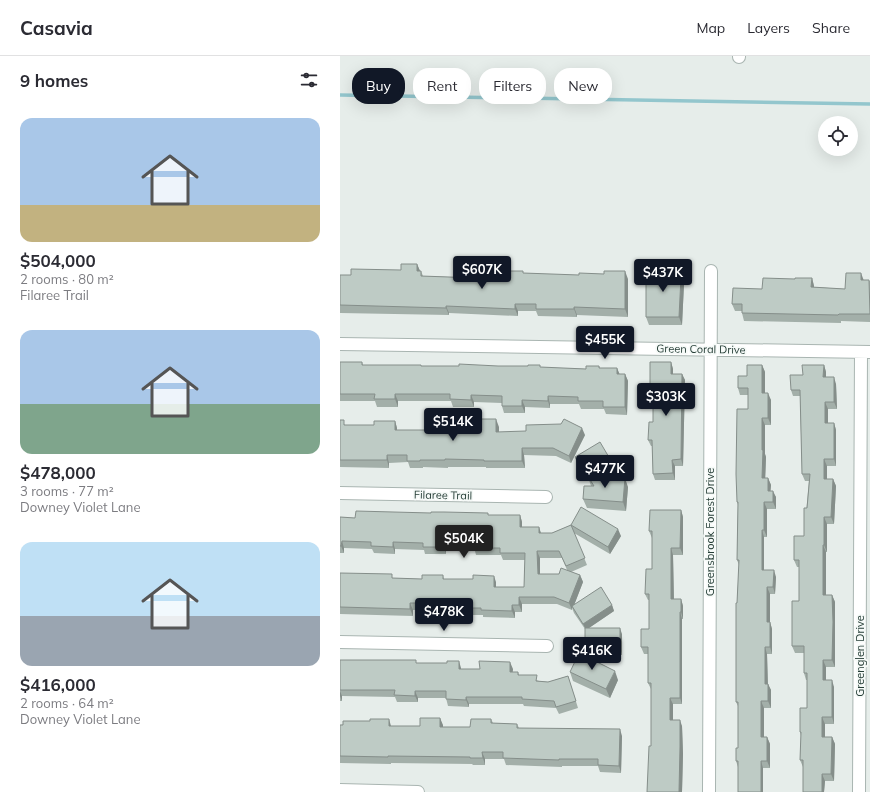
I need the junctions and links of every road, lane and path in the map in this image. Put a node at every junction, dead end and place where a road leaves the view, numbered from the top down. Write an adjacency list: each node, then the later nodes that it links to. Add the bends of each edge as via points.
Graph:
1 (711, 271): 3 (street, Greensbrook Forest Drive)
2 (340, 344): 3 (street, Green Coral Drive)
3 (711, 350): 4 (street, Green Coral Drive); 11 (street, Greensbrook Forest Drive)
4 (866, 352): 12 (street, Greenglen Drive)
5 (340, 494): 6 (street, Filaree Trail)
6 (546, 497)
7 (340, 642): 8 (street)
8 (547, 646)
9 (340, 790): 10 (street)
10 (418, 792)
11 (709, 792)
12 (859, 792)

